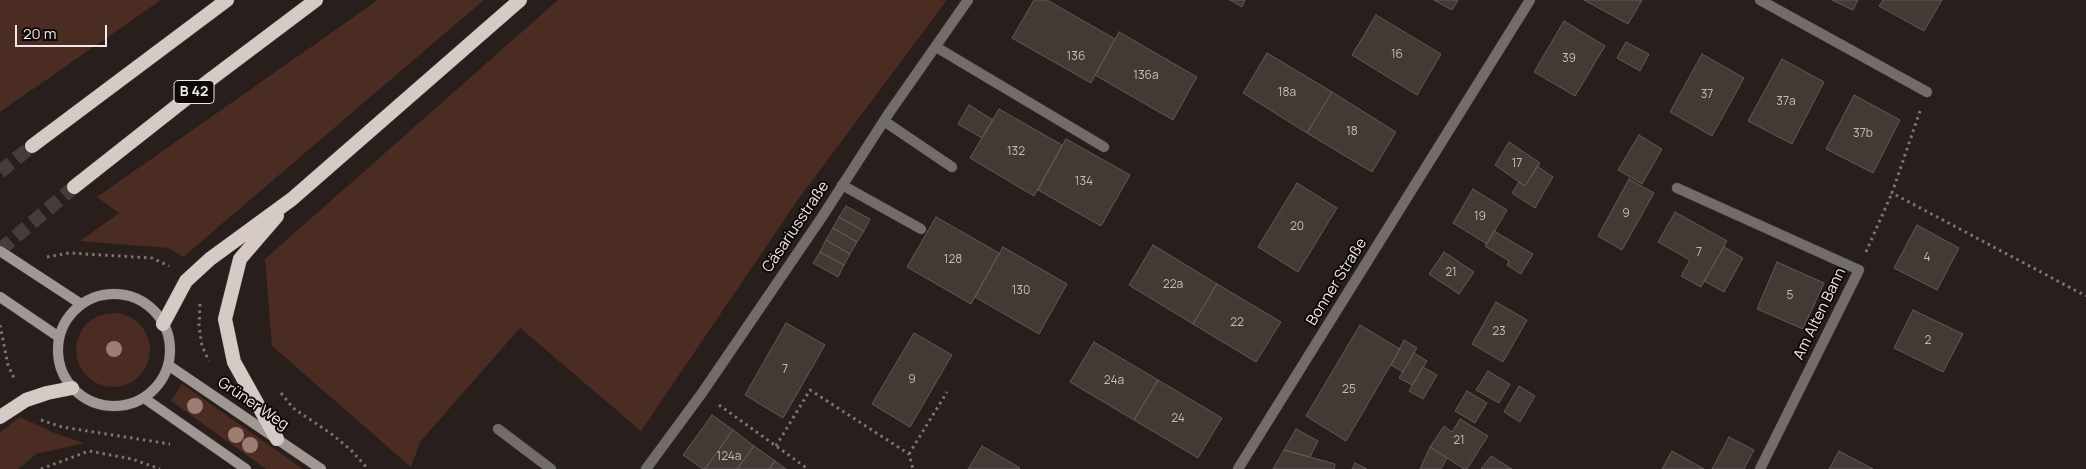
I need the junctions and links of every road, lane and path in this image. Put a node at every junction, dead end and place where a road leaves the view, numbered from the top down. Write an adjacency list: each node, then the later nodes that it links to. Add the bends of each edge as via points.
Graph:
1 (227, 0): 10 (highway)
2 (316, 0): 14 (highway, B 42)
3 (520, 0): 17 (highway)
4 (968, 0): 7 (street, Cäsariusstraße)
5 (1530, 0): 52 (street, Bonner Straße)
6 (1760, 0): 8 (street)
7 (936, 47): 9 (street, Cäsariusstraße); 11 (street)
8 (1927, 92): 16 (path)
9 (884, 121): 12 (street); 13 (street, Cäsariusstraße)
10 (32, 146)
11 (1104, 146)
12 (952, 166)
13 (842, 185): 18 (street); 34 (street, Cäsariusstraße)
14 (74, 187)
15 (1677, 188): 21 (street, Am Alten Bann)
16 (1892, 193): 21 (path); 23 (path)
17 (292, 199): 22 (highway, via 210,259); 29 (highway, via 240,259 225,319)
18 (920, 229)
19 (0, 251): 25 (main road)
20 (39, 256): 22 (path, via 69,253 152,258 165,263)
21 (1859, 270): 53 (street, Am Alten Bann)
22 (186, 281): 26 (highway); 29 (path, via 199,296 202,346 206,357 212,366 218,368)
23 (2086, 296)
24 (0, 298): 28 (main road)
25 (82, 304): 26 (main road, via 107,294 133,297 156,312); 28 (main road, via 71,313)
26 (163, 324): 30 (main road, via 170,351)
27 (0, 325): 36 (path, via 8,365)
28 (59, 337): 32 (main road, via 57,355 62,373)
29 (234, 362): 39 (highway)
30 (168, 364): 35 (main road, via 163,378); 39 (main road, Grüner Weg)
31 (275, 385): 47 (path, via 285,402 339,440)
32 (72, 388): 35 (main road, via 98,405 114,407); 36 (highway)
33 (947, 392): 42 (path)
34 (702, 393): 41 (path); 49 (street, Cäsariusstraße)
35 (144, 398): 45 (main road)
36 (26, 400): 37 (highway); 40 (path, via 46,423)
37 (0, 416)
38 (498, 428): 48 (street)
39 (277, 439): 46 (main road, Grüner Weg)
40 (172, 444)
41 (776, 446): 42 (path, via 810,390); 50 (path)
42 (909, 454): 51 (path)
43 (41, 469): 44 (path, via 89,451 132,459)
44 (160, 469)
45 (246, 469)
46 (320, 469)
47 (368, 469)
48 (551, 469)
49 (646, 469)
50 (808, 469)
51 (913, 469)
52 (1238, 469)
53 (1760, 469)

